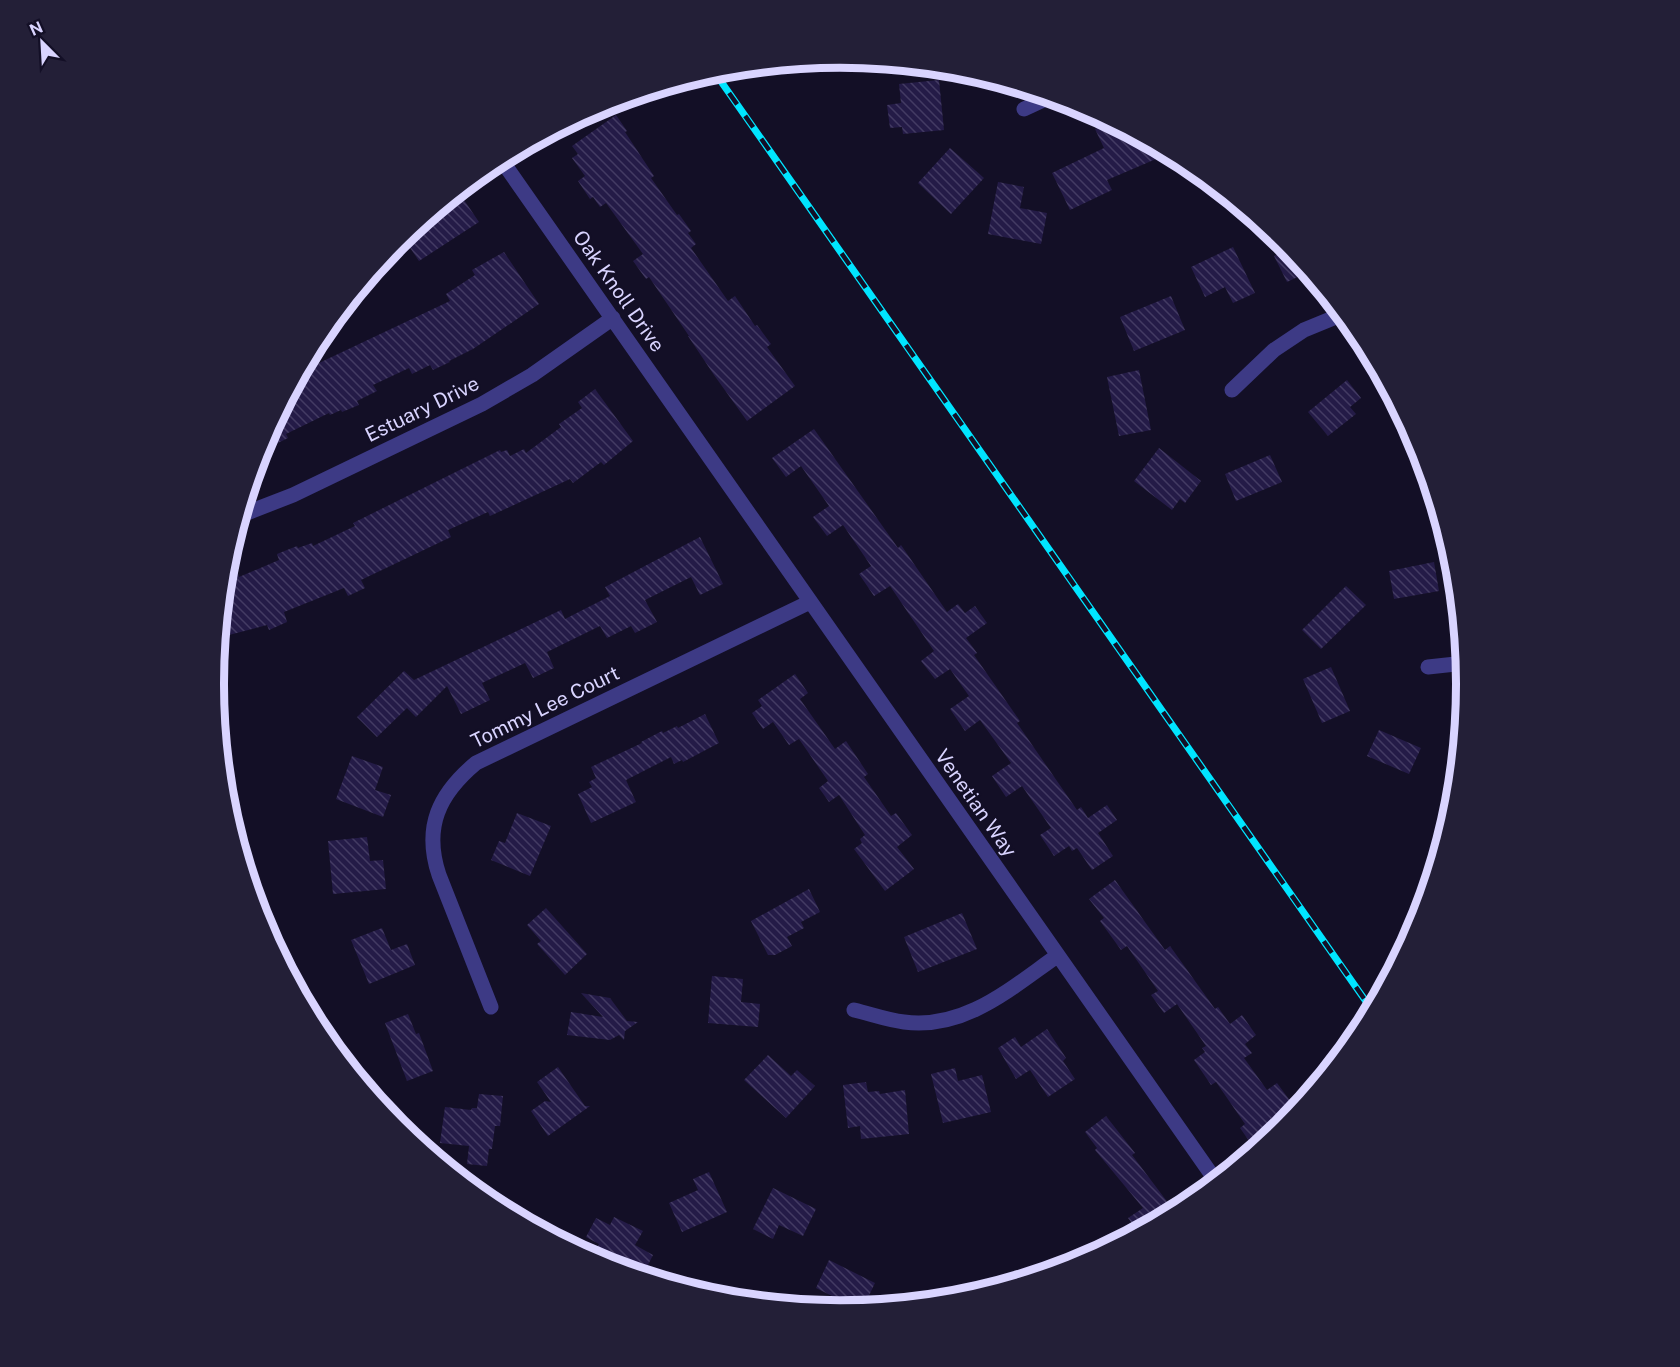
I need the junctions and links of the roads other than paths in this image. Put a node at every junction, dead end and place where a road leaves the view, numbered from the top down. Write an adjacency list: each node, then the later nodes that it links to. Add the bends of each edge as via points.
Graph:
1 (1041, 101): 2 (street)
2 (1024, 109)
3 (506, 166): 5 (street, Oak Knoll Drive)
4 (1335, 317): 6 (street, via 1304,330 1274,350)
5 (613, 318): 7 (street, Oak Knoll Drive); 8 (street, Estuary Drive, via 532,375 482,404 293,495)
6 (1232, 390)
7 (703, 448): 9 (street, Venetian Way)
8 (249, 512)
9 (810, 602): 12 (street, Venetian Way); 13 (street, Tommy Lee Court, via 476,764 453,784 436,819 434,857)
10 (1456, 664): 11 (street)
11 (1428, 667)
12 (1058, 956): 14 (street, via 991,1003 961,1017 927,1023 904,1022); 15 (street, Venetian Way)
13 (491, 1007)
14 (854, 1010)
15 (1211, 1175)

